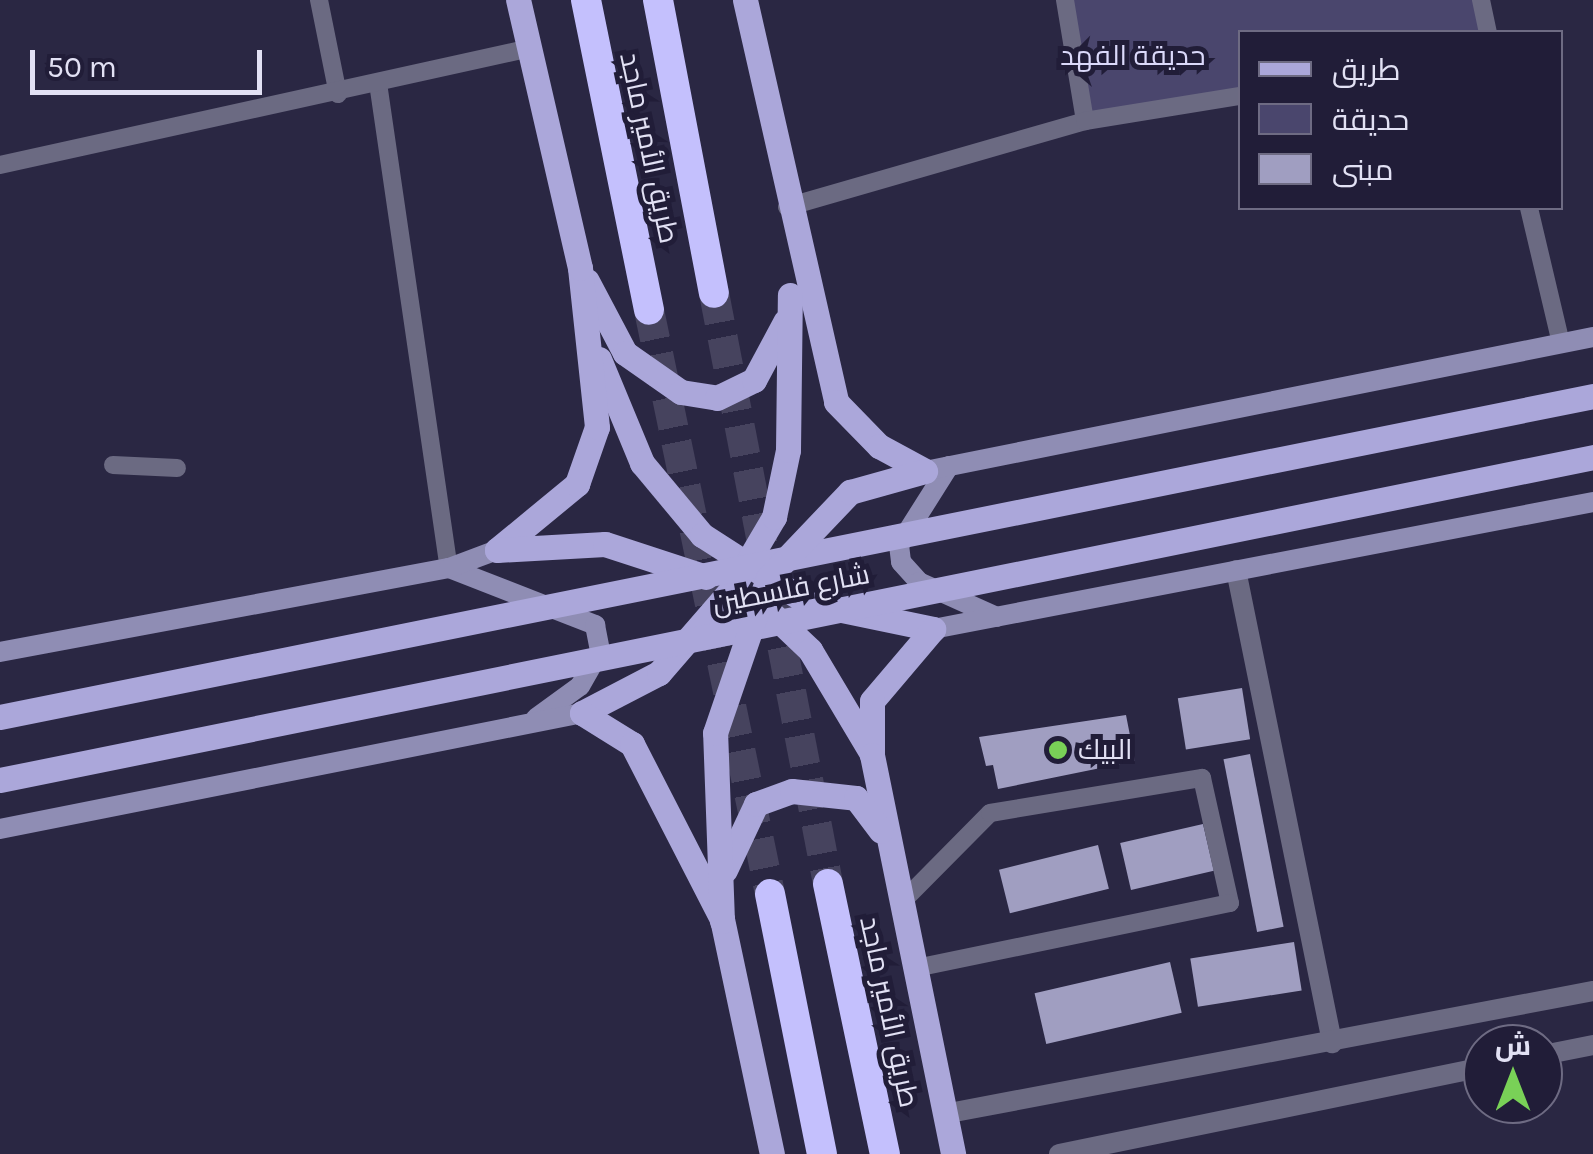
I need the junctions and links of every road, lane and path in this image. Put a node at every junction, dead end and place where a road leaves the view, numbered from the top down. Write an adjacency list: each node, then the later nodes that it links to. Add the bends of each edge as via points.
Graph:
1 (319, 0): 11 (lane)
2 (518, 0): 9 (main road)
3 (586, 0): 20 (highway, طريق الأمير ماجد)
4 (658, 0): 18 (highway, طريق الأمير ماجد)
5 (745, 0): 15 (main road)
6 (1066, 0): 13 (lane)
7 (1481, 0): 8 (lane)
8 (1488, 30)
9 (526, 49): 10 (lane); 17 (main road)
10 (378, 83): 11 (lane); 31 (lane)
11 (338, 94): 14 (lane)
12 (1238, 96): 13 (lane)
13 (1085, 121): 15 (lane)
14 (0, 165)
15 (787, 207): 19 (main road); 28 (main road, via 836,402 880,446)
16 (1529, 210): 23 (lane)
17 (580, 268): 19 (main road, via 626,353 656,380 717,398 754,380 782,340); 21 (main road)
18 (714, 293)
19 (790, 295): 33 (main road, via 788,450)
20 (649, 310)
21 (586, 322): 30 (main road, via 598,427 577,484); 33 (main road, via 664,498)
22 (1593, 337): 23 (main road)
23 (1561, 344): 28 (main road)
24 (1593, 396): 40 (main road, شارع فلسطين)
25 (1593, 457): 43 (main road, شارع فلسطين)
26 (113, 465): 27 (lane)
27 (177, 468)
28 (937, 469): 33 (main road, via 850,492); 36 (main road, via 899,545 901,562 918,582)
29 (1593, 502): 32 (main road)
30 (497, 550): 31 (main road); 34 (main road, via 636,549)
31 (449, 568): 38 (main road); 41 (main road, via 595,625 600,651 580,686)
32 (1236, 570): 36 (main road); 52 (street)
33 (758, 571): 34 (main road); 35 (main road); 37 (main road, via 808,602)
34 (731, 590): 35 (main road); 39 (main road, via 659,673)
35 (758, 606): 42 (main road, via 810,650); 49 (main road, via 715,733)
36 (997, 617): 37 (main road)
37 (932, 629): 42 (main road, via 872,700)
38 (0, 652)
39 (582, 714): 41 (main road); 49 (main road, via 632,744)
40 (0, 716)
41 (531, 722): 44 (main road)
42 (872, 755): 45 (main road)
43 (0, 780)
44 (0, 829)
45 (894, 864): 48 (main road); 49 (main road, via 873,813 856,798 792,791 756,804 734,840)
46 (828, 884): 59 (highway, طريق الأمير ماجد)
47 (770, 894): 58 (highway)
48 (902, 902): 50 (main road); 50 (lane, via 990,813 1202,778 1230,903)
49 (722, 922): 57 (main road)
50 (915, 968): 56 (main road)
51 (1593, 991): 52 (street)
52 (1332, 1043): 56 (street)
53 (1593, 1045): 54 (street)
54 (1563, 1051)
55 (1463, 1071): 61 (street)
56 (944, 1114): 60 (main road)
57 (772, 1154)
58 (822, 1154)
59 (886, 1154)
60 (953, 1154)
61 (1060, 1154)

